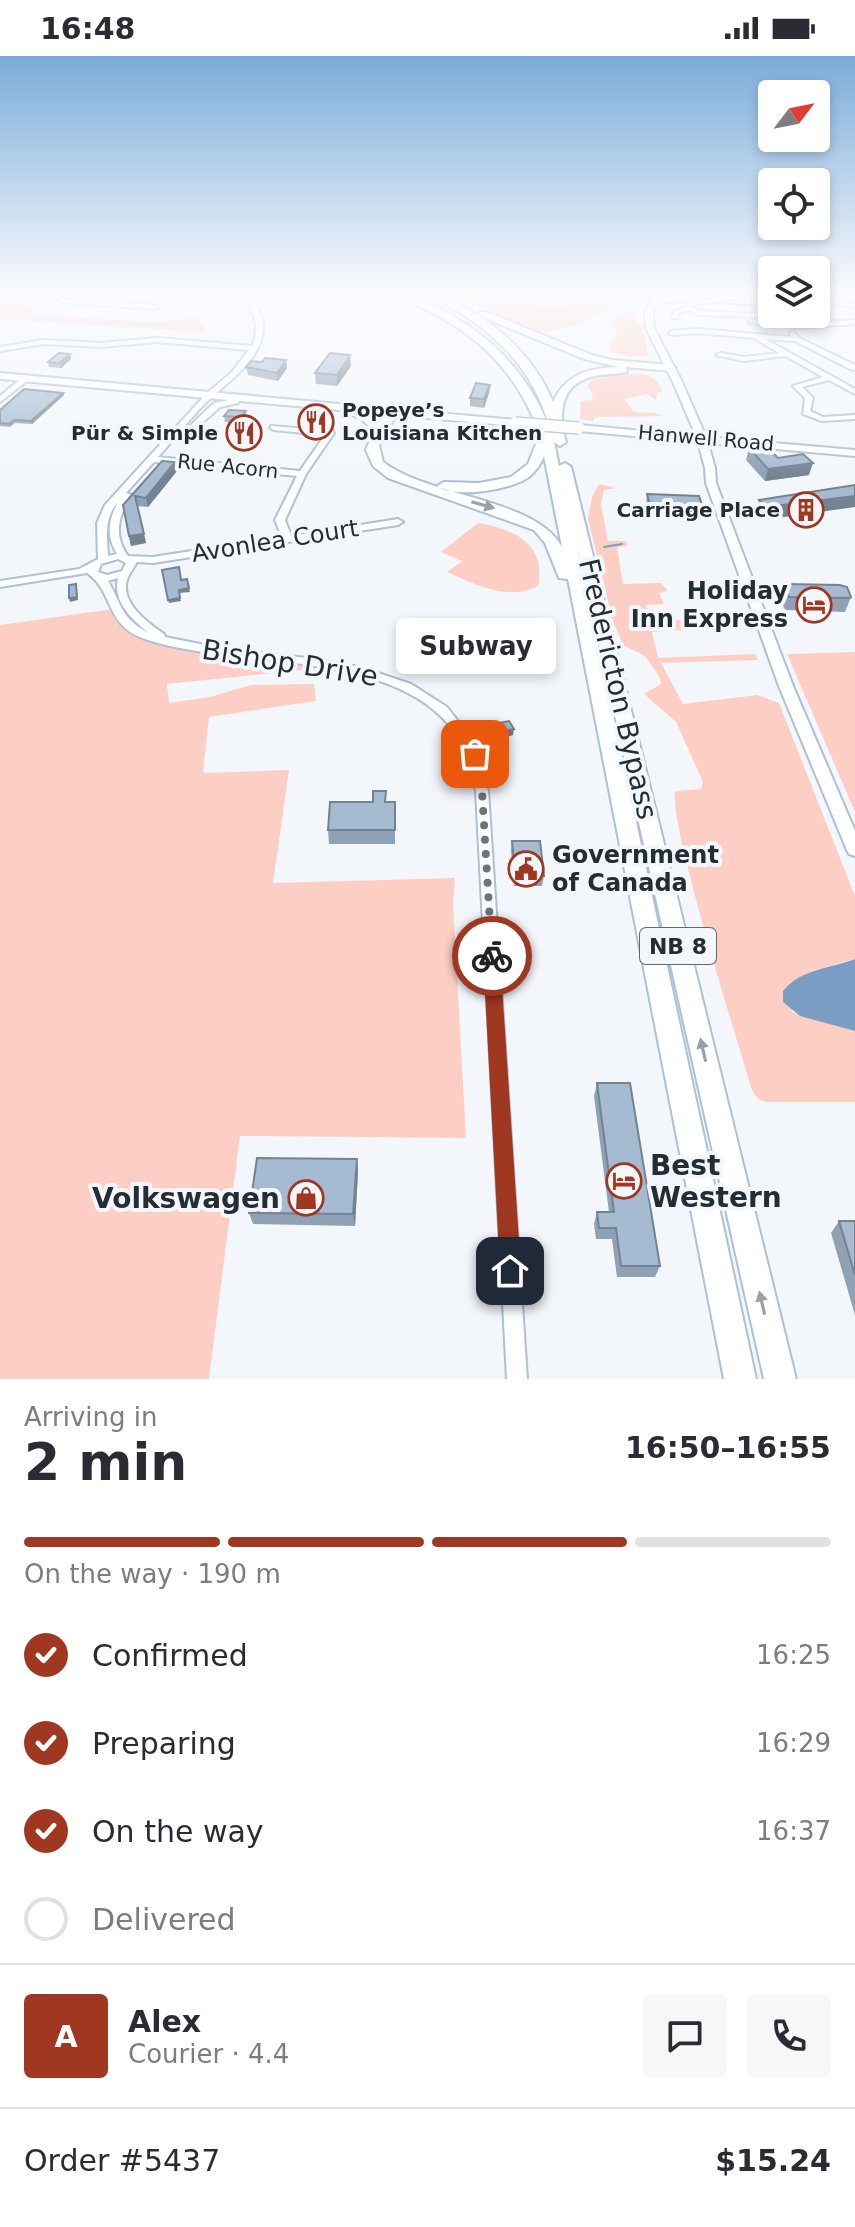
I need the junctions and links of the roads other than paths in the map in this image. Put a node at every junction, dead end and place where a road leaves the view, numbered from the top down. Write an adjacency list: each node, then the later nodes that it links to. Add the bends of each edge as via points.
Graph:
1 (247, 355): 19 (street)
2 (500, 355): 29 (highway, NB 8, via 530,394)
3 (516, 355): 25 (highway, NB 8, via 542,385)
4 (583, 355): 12 (highway)
5 (658, 355): 11 (main road)
6 (659, 355): 11 (main road)
7 (720, 355): 8 (street, via 744,359)
8 (779, 355)
9 (786, 355): 16 (street)
10 (827, 355): 13 (street)
11 (663, 367): 12 (highway); 12 (highway, via 655,360); 31 (main road)
12 (647, 368): 25 (highway, via 580,377 559,394)
13 (855, 368)
14 (0, 376): 15 (main road, Hanwell Road)
15 (27, 378): 17 (main road, Hanwell Road); 20 (street)
16 (829, 378): 18 (street); 24 (street, via 797,386 809,398 806,412 827,419)
17 (159, 391): 19 (main road, Hanwell Road); 19 (main road, Hanwell Road)
18 (855, 394)
19 (212, 396): 21 (main road, Hanwell Road); 23 (main road, Hanwell Road); 28 (street, Bishop Drive); 34 (street, Bishop Drive)
20 (0, 400)
21 (237, 400): 22 (main road, Hanwell Road); 28 (main road, via 217,405)
22 (347, 410): 23 (main road, Hanwell Road); 27 (highway)
23 (393, 412): 27 (highway); 29 (highway, via 381,448 386,463 412,479 441,486 471,488 517,478 533,465); 30 (main road, Hanwell Road, bridge)
24 (855, 417)
25 (554, 419): 46 (highway, Fredericton Bypass / NB 8, one-way to 25)
26 (274, 428): 35 (street, via 330,433)
27 (381, 430): 42 (highway, one-way to 42, via 373,457 388,475 518,516 553,542)
28 (190, 431): 34 (street, Bishop Drive)
29 (546, 434): 42 (highway, Fredericton Bypass / NB 8)
30 (663, 435): 31 (main road); 31 (main road, Hanwell Road)
31 (696, 439): 32 (main road); 32 (main road, via 714,447); 43 (main road, via 703,473)
32 (727, 442): 33 (main road, Hanwell Road)
33 (855, 453)
34 (158, 459): 35 (street, Rue Acorn); 38 (street, Bishop Drive, via 115,515 116,546); 39 (street, Bishop Drive, via 108,507)
35 (302, 474): 37 (street, via 280,520)
36 (398, 522): 37 (street, Avonlea Court)
37 (288, 539): 38 (street, Avonlea Court)
38 (127, 565): 39 (street); 39 (street, via 114,578); 41 (street, Bishop Drive, via 121,581 126,604)
39 (98, 569): 40 (street); 41 (street, Bishop Drive, via 120,618 142,634)
40 (0, 584)
41 (166, 640): 44 (street, Bishop Drive, via 390,679 446,712 468,739 482,791)
42 (592, 670): 45 (highway, Fredericton Bypass / NB 8)
43 (855, 850)
44 (517, 1379)
45 (740, 1379)
46 (780, 1379)

